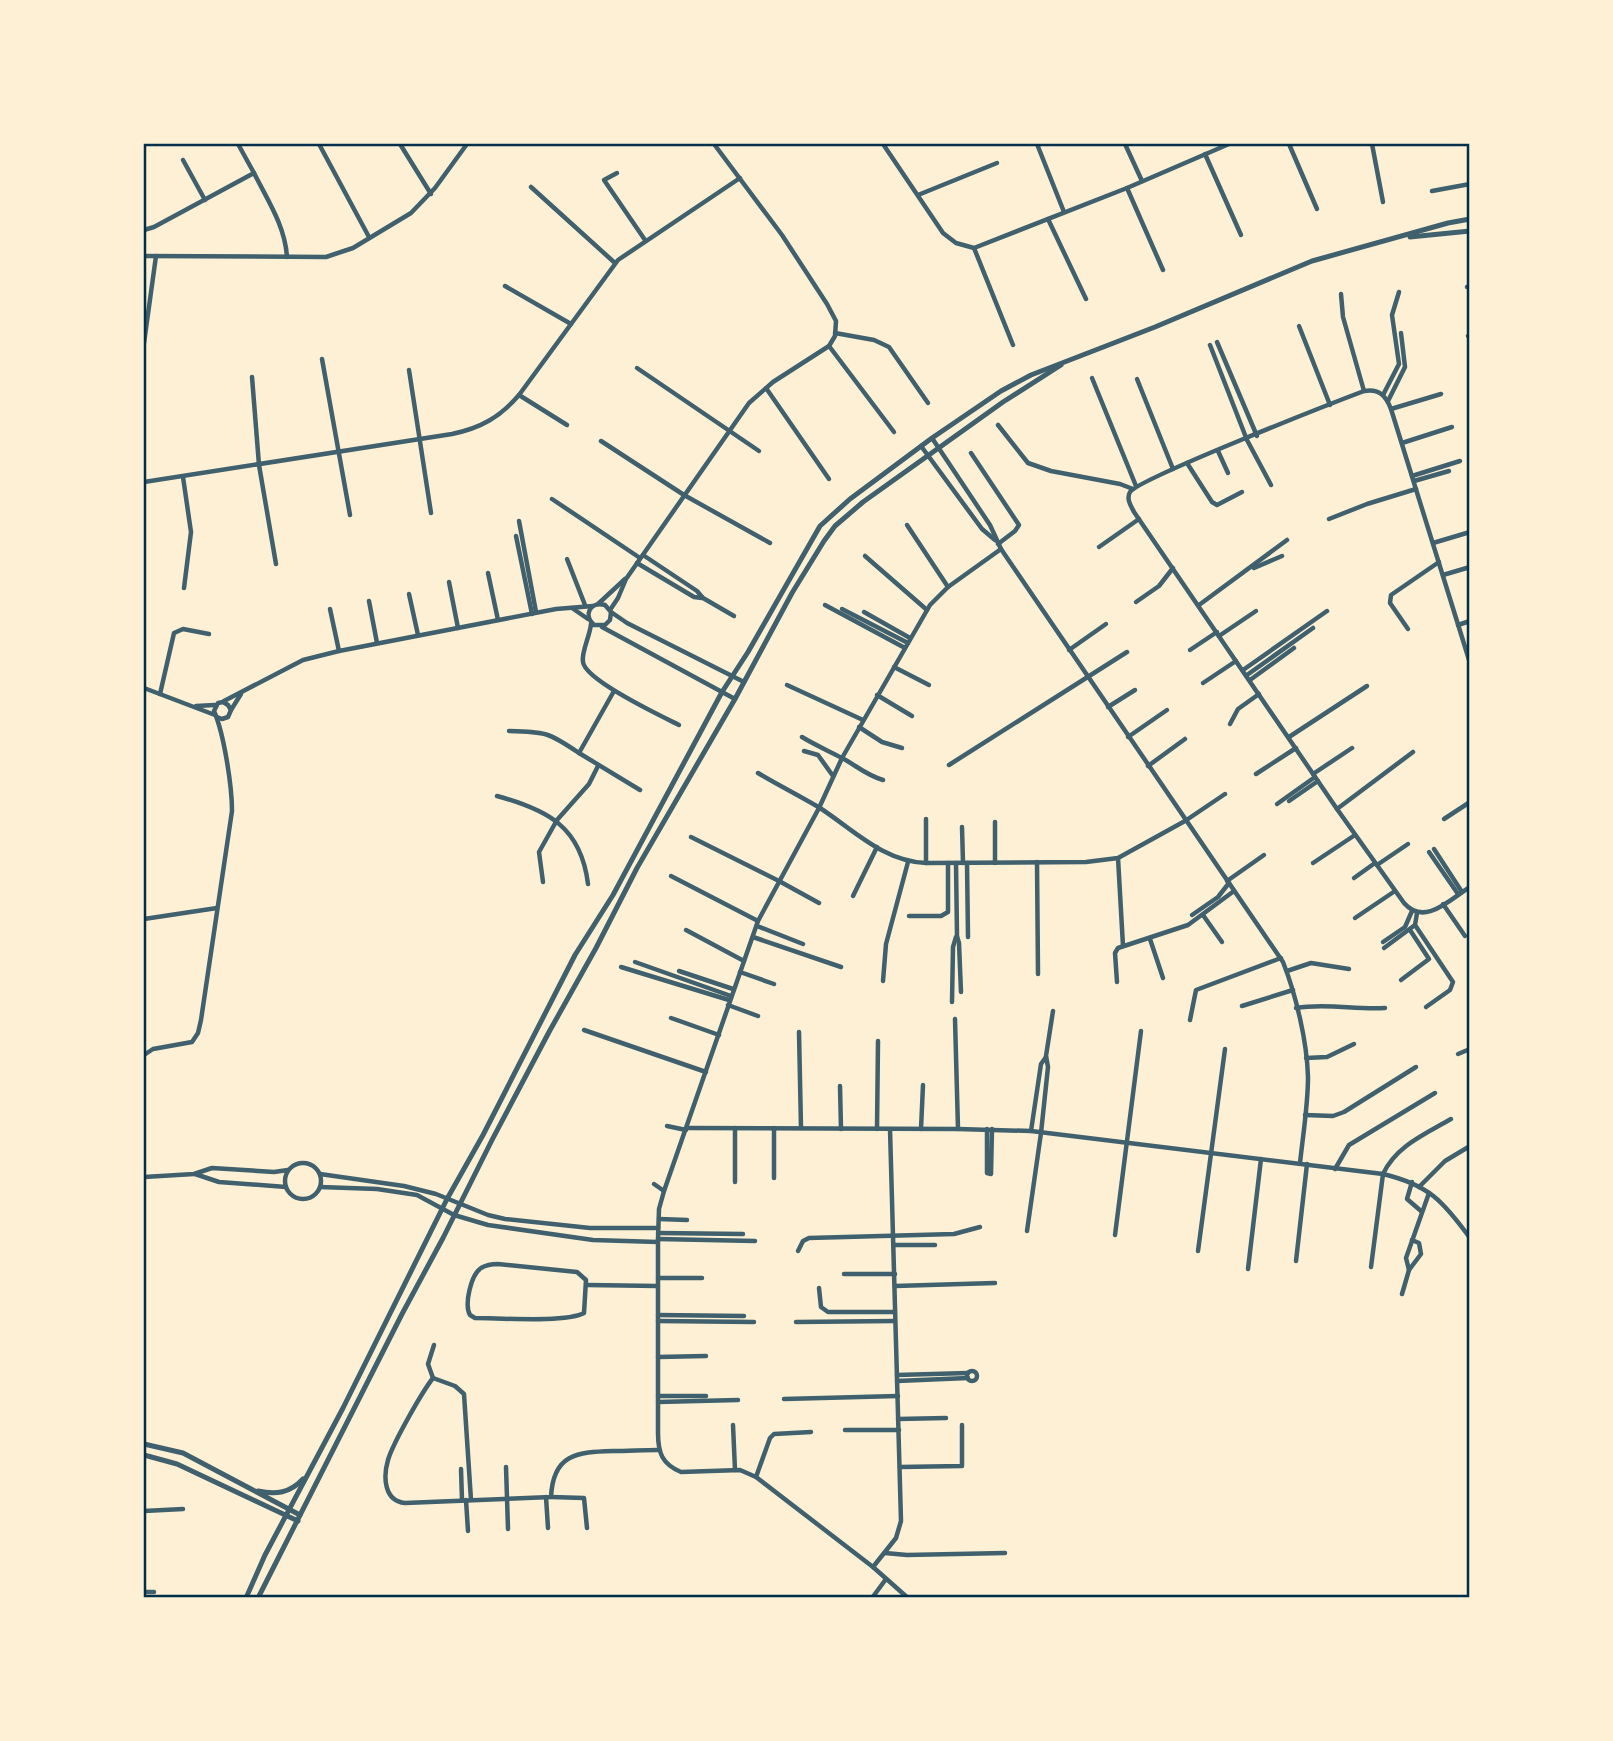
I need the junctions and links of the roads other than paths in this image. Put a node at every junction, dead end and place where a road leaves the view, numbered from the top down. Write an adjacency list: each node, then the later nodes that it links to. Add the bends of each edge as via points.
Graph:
1 (238, 144): 17 (street)
2 (319, 144): 36 (street)
3 (401, 144): 25 (street)
4 (467, 144): 25 (street)
5 (714, 144): 19 (street)
6 (883, 144): 26 (street)
7 (1037, 144): 30 (street)
8 (1125, 144): 20 (street)
9 (1208, 144): 13 (street)
10 (1229, 144): 13 (street)
11 (1289, 144): 29 (street)
12 (1373, 144): 28 (street)
13 (1211, 151): 14 (street)
14 (1205, 154): 20 (street); 35 (street)
15 (183, 160): 27 (street)
16 (997, 163): 26 (street)
17 (254, 173): 27 (street); 42 (street, via 281,225)
18 (617, 173): 38 (street, via 604,180)
19 (740, 178): 38 (street); 51 (street, via 827,304 836,321)
20 (1142, 181): 23 (street)
21 (1469, 184): 24 (street)
22 (531, 187): 43 (street)
23 (1127, 188): 30 (street); 44 (street)
24 (1432, 191)
25 (431, 194): 36 (street, via 411,213)
26 (918, 195): 39 (street, via 947,238)
27 (205, 200): 33 (street)
28 (1383, 202)
29 (1317, 209)
30 (1063, 212): 31 (street)
31 (1048, 219): 39 (street); 48 (street)
32 (1469, 219): 37 (street)
33 (144, 230)
34 (1469, 231): 37 (street)
35 (1241, 235)
36 (369, 237): 42 (street, via 335,255)
37 (1401, 237): 59 (street, via 1312,261)
38 (645, 240): 43 (street)
39 (974, 248): 56 (street)
40 (144, 256): 41 (street)
41 (156, 256): 42 (street); 54 (street)
42 (287, 257)
43 (615, 263): 49 (street)
44 (1164, 270)
45 (505, 286): 49 (street)
46 (1399, 292): 69 (street, via 1392,315 1399,364)
47 (1341, 293): 66 (street, via 1340,307)
48 (1086, 299)
49 (571, 324): 67 (street)
50 (1299, 327): 72 (street)
51 (835, 333): 55 (street); 71 (street, via 889,347)
52 (1401, 333): 70 (street, via 1405,367)
53 (1217, 342): 79 (street)
54 (144, 343)
55 (829, 345): 65 (street); 78 (street)
56 (1013, 345)
57 (1210, 345): 82 (street)
58 (322, 359): 89 (street)
59 (1063, 363): 80 (street, via 1012,384); 86 (street)
60 (637, 368): 77 (street)
61 (409, 370): 81 (street)
62 (252, 377): 94 (street)
63 (1092, 378): 103 (street)
64 (1137, 379): 95 (street)
65 (766, 388): 77 (street); 100 (street)
66 (1366, 391): 69 (street); 72 (street)
67 (519, 394): 74 (street); 81 (street, via 496,418 478,427)
68 (1441, 394): 73 (street)
69 (1384, 395): 70 (street)
70 (1388, 401): 73 (street)
71 (928, 402)
72 (1329, 405): 79 (street)
73 (1391, 409): 84 (street)
74 (567, 425)
75 (998, 425): 103 (street, via 1028,463)
76 (1452, 428): 84 (street)
77 (729, 430): 87 (street); 106 (street)
78 (894, 432)
79 (1256, 436): 82 (street)
80 (932, 438): 85 (street); 86 (street)
81 (418, 439): 89 (street); 110 (street)
82 (1247, 440): 88 (street); 102 (street)
83 (601, 441): 106 (street)
84 (1402, 443): 99 (street)
85 (921, 446): 91 (street); 181 (street, via 820,526)
86 (940, 449): 91 (street); 108 (street)
87 (760, 451)
88 (1218, 451): 93 (street); 97 (street)
89 (338, 453): 94 (street); 111 (street)
90 (971, 453): 121 (street, via 1019,525)
91 (929, 456): 109 (street); 183 (street, via 835,526)
92 (1460, 461): 99 (street)
93 (1187, 463): 95 (street); 105 (street, via 1217,505)
94 (259, 465): 98 (street); 129 (street)
95 (1174, 469): 103 (street)
96 (1449, 471): 99 (street)
97 (1228, 473)
98 (183, 477): 101 (street); 138 (street, via 191,532)
99 (1413, 478): 104 (street)
100 (829, 479)
101 (144, 482)
102 (1271, 485)
103 (1135, 487): 112 (street, via 1129,500)
104 (1416, 489): 113 (street); 120 (street)
105 (1242, 492)
106 (684, 495): 119 (street); 123 (street)
107 (552, 499): 123 (street)
108 (974, 500): 109 (street); 121 (street)
109 (965, 505): 121 (street)
110 (431, 513)
111 (350, 515)
112 (1139, 519): 122 (street); 131 (street)
113 (1329, 519)
114 (519, 521): 155 (street)
115 (906, 526): 137 (street)
116 (1469, 532): 120 (street)
117 (516, 536): 155 (street)
118 (1287, 540): 132 (street)
119 (770, 543)
120 (1433, 543): 127 (street)
121 (998, 545): 137 (street); 174 (street)
122 (1099, 547)
123 (641, 556): 128 (street); 140 (street)
124 (865, 556): 150 (street)
125 (1282, 556): 132 (street)
126 (567, 559): 143 (street)
127 (1439, 562): 134 (street); 165 (street, via 1391,596 1390,603)
128 (636, 563): 135 (street); 140 (street)
129 (276, 564)
130 (1469, 567): 134 (street)
131 (1173, 568): 142 (street); 146 (street)
132 (1249, 570): 146 (street)
133 (488, 573): 157 (street)
134 (1443, 575): 161 (street)
135 (626, 579): 144 (street); 151 (street)
136 (449, 582): 163 (street)
137 (948, 587): 150 (street)
138 (184, 588)
139 (410, 594): 168 (street)
140 (703, 598): 156 (street)
141 (369, 601): 170 (street)
142 (1136, 602)
143 (585, 605): 144 (street); 147 (street)
144 (595, 605): 151 (street, via 605,605); 158 (street, via 588,612)
145 (825, 605): 171 (street)
146 (1199, 605): 167 (street)
147 (572, 607): 155 (street); 158 (street)
148 (842, 608): 171 (street)
149 (330, 609): 173 (street)
150 (927, 610): 171 (street)
151 (610, 611): 162 (street, via 608,623); 181 (street)
152 (1256, 611): 167 (street)
153 (1327, 611): 180 (street)
154 (864, 612): 171 (street)
155 (534, 613): 157 (street)
156 (734, 616)
157 (498, 620): 163 (street)
158 (590, 621): 162 (street); 169 (street)
159 (1469, 621): 161 (street)
160 (1106, 624): 174 (street)
161 (1458, 625): 178 (street)
162 (600, 627): 169 (street); 191 (street)
163 (458, 628): 168 (street)
164 (1313, 628): 180 (street)
165 (1408, 629)
166 (209, 634): 193 (street, via 183,629 174,633)
167 (1218, 634): 175 (street); 177 (street)
168 (418, 635): 170 (street)
169 (590, 637): 190 (street, via 583,666)
170 (377, 643): 173 (street)
171 (908, 643): 179 (street)
172 (1294, 648): 180 (street)
173 (339, 650): 192 (street, via 303,660)
174 (1069, 650): 182 (street)
175 (1190, 650)
176 (1127, 652): 182 (street)
177 (1237, 661): 180 (street); 184 (street)
178 (1469, 663)
179 (894, 667): 186 (street); 195 (street)
180 (1247, 675): 194 (street)
181 (731, 676): 183 (street); 191 (street)
182 (1087, 676): 200 (street); 223 (street)
183 (744, 682): 196 (street)
184 (1203, 683)
185 (787, 685): 206 (street)
186 (929, 685)
187 (1367, 686): 214 (street)
188 (144, 688): 193 (street)
189 (1135, 690): 200 (street)
190 (614, 691): 208 (street); 221 (street)
191 (722, 692): 196 (street); 380 (street, via 613,895 575,955)
192 (241, 693): 197 (street); 201 (street)
193 (160, 694): 199 (street)
194 (1259, 694): 207 (street, via 1238,709); 214 (street)
195 (877, 695): 204 (street); 206 (street)
196 (735, 699): 381 (street, via 637,867)
197 (223, 702): 198 (street); 201 (street)
198 (216, 705): 199 (street); 203 (street)
199 (195, 706): 203 (street)
200 (1108, 707): 213 (street)
201 (231, 710): 205 (street)
202 (1167, 710): 213 (street)
203 (216, 716): 205 (street); 211 (street)
204 (912, 716)
205 (228, 717): 211 (street)
206 (863, 720): 209 (street)
207 (1230, 724)
208 (679, 725)
209 (859, 727): 216 (street); 222 (street)
210 (509, 731): 221 (street, via 552,735)
211 (221, 735): 274 (street, via 232,811)
212 (802, 737): 222 (street)
213 (1128, 737): 225 (street)
214 (1289, 737): 217 (street)
215 (1185, 738): 225 (street)
216 (902, 748)
217 (1296, 748): 227 (street); 229 (street)
218 (1352, 748): 229 (street)
219 (804, 751): 228 (street, via 818,755)
220 (1413, 752): 238 (street)
221 (579, 753): 224 (street)
222 (842, 758): 228 (street); 230 (street, via 869,776)
223 (949, 765)
224 (598, 766): 231 (street); 241 (street, via 589,784)
225 (1148, 766): 242 (street)
226 (758, 774): 237 (street)
227 (1256, 774)
228 (833, 776): 237 (street)
229 (1315, 777): 234 (street); 236 (street); 238 (street)
230 (883, 779)
231 (640, 790)
232 (1225, 794): 242 (street)
233 (497, 796): 241 (street)
234 (1289, 802)
235 (1469, 802): 240 (street)
236 (1277, 804)
237 (819, 808): 248 (street); 263 (street)
238 (1336, 809): 245 (street)
239 (926, 819): 254 (street)
240 (1444, 819)
241 (557, 820): 264 (street, via 539,852); 266 (street, via 583,857)
242 (1185, 821): 251 (street); 265 (street)
243 (995, 822): 258 (street)
244 (962, 827): 257 (street)
245 (1355, 835): 259 (street); 260 (street)
246 (691, 837): 263 (street)
247 (1408, 844): 260 (street)
248 (877, 847): 252 (street); 271 (street)
249 (1432, 851): 270 (street)
250 (1264, 855): 265 (street)
251 (1118, 858): 253 (street); 292 (street)
252 (908, 862): 254 (street); 305 (street, via 886,944)
253 (1037, 862): 258 (street); 302 (street)
254 (926, 863): 255 (street)
255 (948, 863): 256 (street); 278 (street, via 948,912)
256 (956, 863): 257 (street); 285 (street)
257 (965, 863): 258 (street); 288 (street)
258 (995, 863)
259 (1313, 863)
260 (1376, 864): 262 (street); 269 (street)
261 (671, 876): 281 (street)
262 (1354, 878)
263 (779, 881): 272 (street); 281 (street)
264 (542, 882)
265 (1228, 882): 268 (street); 276 (street, via 1218,897)
266 (588, 884)
267 (1469, 887): 270 (street)
268 (1234, 891): 277 (street); 293 (street)
269 (1395, 891): 275 (street); 279 (street)
270 (1460, 893): 273 (street)
271 (853, 896)
272 (819, 903)
273 (1443, 904): 275 (street, via 1427,913); 286 (street)
274 (217, 908): 280 (street); 330 (street, via 198,1032 189,1043)
275 (1415, 912): 282 (street); 284 (street, via 1383,945)
276 (1192, 915)
277 (1203, 915): 289 (street); 290 (street)
278 (909, 916)
279 (1355, 918)
280 (144, 919)
281 (757, 923): 287 (street); 291 (street)
282 (1415, 925): 284 (street); 314 (street, via 1453,982 1450,990)
283 (686, 930): 294 (street)
284 (1410, 930): 304 (street, via 1429,959)
285 (957, 936): 310 (street); 312 (street)
286 (1465, 936)
287 (752, 937): 294 (street); 297 (street)
288 (968, 937)
289 (1150, 939): 292 (street); 303 (street)
290 (1222, 942)
291 (803, 944)
292 (1123, 946): 306 (street, via 1115,953)
293 (1281, 958): 300 (street); 321 (street, via 1201,986 1194,995)
294 (744, 961): 301 (street)
295 (635, 962): 311 (street)
296 (621, 967): 311 (street)
297 (841, 967)
298 (1349, 968): 300 (street, via 1311,963)
299 (679, 971): 308 (street)
300 (1287, 971): 309 (street)
301 (740, 972): 307 (street); 308 (street)
302 (1038, 974)
303 (1163, 978)
304 (1401, 980)
305 (883, 981)
306 (1116, 982)
307 (774, 984)
308 (733, 989): 311 (street)
309 (1293, 990): 313 (street); 315 (street)
310 (961, 992)
311 (729, 1001): 318 (street); 325 (street)
312 (952, 1002)
313 (1242, 1006)
314 (1426, 1007)
315 (1296, 1008): 316 (street); 333 (street)
316 (1385, 1008)
317 (1053, 1011): 332 (street)
318 (758, 1016)
319 (671, 1018): 325 (street)
320 (956, 1019): 354 (street)
321 (1190, 1020)
322 (584, 1030): 335 (street)
323 (1141, 1031): 358 (street)
324 (799, 1032): 348 (street)
325 (719, 1035): 335 (street)
326 (878, 1041): 351 (street)
327 (1354, 1044): 333 (street, via 1327,1057)
328 (1225, 1049): 361 (street)
329 (1469, 1049): 331 (street)
330 (144, 1054)
331 (1458, 1054)
332 (1046, 1056): 336 (street); 337 (street)
333 (1306, 1058): 343 (street)
334 (1416, 1067): 343 (street, via 1344,1112)
335 (706, 1072): 349 (street)
336 (1039, 1080): 337 (street); 341 (street)
337 (1047, 1081): 342 (street)
338 (923, 1085): 353 (street)
339 (839, 1086): 350 (street)
340 (1435, 1093): 365 (street, via 1349,1145)
341 (1035, 1105): 342 (street); 356 (street)
342 (1044, 1106): 357 (street)
343 (1305, 1115): 363 (street)
344 (1451, 1119): 369 (street, via 1398,1151)
345 (667, 1126): 349 (street)
346 (735, 1128): 347 (street); 349 (street); 372 (street)
347 (774, 1128): 348 (street); 371 (street)
348 (801, 1128): 350 (street)
349 (686, 1129): 378 (street)
350 (841, 1129): 351 (street)
351 (877, 1129): 352 (street)
352 (890, 1129): 353 (street); 391 (street)
353 (921, 1129): 354 (street)
354 (958, 1129): 355 (street)
355 (990, 1129): 356 (street); 360 (street)
356 (1031, 1131): 357 (street)
357 (1041, 1133): 358 (street); 389 (street)
358 (1127, 1142): 361 (street); 392 (street)
359 (1469, 1146): 376 (street)
360 (990, 1151)
361 (1212, 1153): 362 (street); 401 (street)
362 (1261, 1159): 363 (street); 404 (street)
363 (1300, 1163): 364 (street)
364 (1307, 1164): 365 (street); 402 (street)
365 (1335, 1168): 369 (street)
366 (289, 1170): 367 (street, via 212,1168); 368 (street, via 307,1163); 377 (street)
367 (194, 1174): 370 (street); 377 (street, via 219,1182)
368 (320, 1174): 375 (street); 380 (street, via 404,1186)
369 (1383, 1174): 373 (street); 403 (street)
370 (144, 1177)
371 (774, 1178)
372 (735, 1182)
373 (1412, 1182): 376 (street); 383 (street, via 1406,1199)
374 (654, 1184): 378 (street)
375 (320, 1186): 377 (street, via 316,1194 303,1198); 382 (street, via 404,1192)
376 (1419, 1186): 379 (street)
377 (286, 1187)
378 (664, 1191): 385 (street)
379 (1429, 1193): 383 (street); 394 (street, via 1445,1204)
380 (447, 1199): 381 (street); 382 (street)
381 (459, 1205): 384 (street); 388 (street, via 505,1219)
382 (442, 1209): 384 (street); 443 (street)
383 (1421, 1211): 396 (street)
384 (454, 1215): 395 (street, via 488,1225); 456 (street)
385 (659, 1219): 386 (street); 393 (street)
386 (687, 1220)
387 (981, 1227): 391 (street, via 954,1234)
388 (600, 1228): 393 (street); 395 (street)
389 (1027, 1231)
390 (743, 1234): 393 (street)
391 (894, 1235): 398 (street); 400 (street, via 809,1238)
392 (1115, 1235)
393 (658, 1236): 395 (street); 397 (street); 408 (street)
394 (1469, 1238)
395 (599, 1240)
396 (1412, 1240): 405 (street, via 1406,1258); 405 (street, via 1419,1243 1421,1254)
397 (755, 1241)
398 (894, 1245): 399 (street); 407 (street)
399 (935, 1245)
400 (798, 1251)
401 (1198, 1251)
402 (1296, 1261)
403 (1371, 1267)
404 (1248, 1269)
405 (1409, 1270): 415 (street)
406 (844, 1274): 407 (street)
407 (895, 1274): 413 (street)
408 (658, 1278): 409 (street); 412 (street)
409 (702, 1278)
410 (995, 1283): 413 (street)
411 (587, 1285): 411 (street, via 577,1272 489,1265 478,1271 467,1307 475,1318 579,1316 585,1312); 412 (street)
412 (658, 1286): 418 (street)
413 (895, 1286): 416 (street)
414 (820, 1288): 416 (street, via 821,1307 828,1312)
415 (1402, 1294)
416 (895, 1312): 419 (street)
417 (744, 1316): 418 (street)
418 (658, 1318): 420 (street); 424 (street)
419 (895, 1321): 421 (street); 427 (street)
420 (754, 1322)
421 (796, 1322)
422 (434, 1345): 426 (street, via 428,1364)
423 (706, 1356): 424 (street)
424 (658, 1357): 430 (street)
425 (968, 1376): 427 (street)
426 (433, 1378): 452 (street, via 464,1394); 452 (street, via 389,1457 388,1494 405,1503)
427 (897, 1378): 429 (street)
428 (706, 1396): 430 (street)
429 (898, 1396): 431 (street); 434 (street)
430 (658, 1399): 432 (street); 441 (street)
431 (784, 1399)
432 (738, 1400)
433 (946, 1418): 434 (street)
434 (898, 1419): 438 (street)
435 (733, 1424): 447 (street)
436 (962, 1425): 445 (street, via 962,1466)
437 (845, 1430): 438 (street)
438 (899, 1430): 445 (street)
439 (811, 1432): 448 (street, via 774,1434)
440 (144, 1444): 449 (street, via 183,1453)
441 (658, 1450): 447 (street, via 665,1462 681,1472); 450 (street, via 572,1455 554,1475)
442 (144, 1455): 455 (street, via 177,1464)
443 (315, 1463): 449 (street, via 299,1483 283,1493); 455 (street)
444 (506, 1467): 451 (street)
445 (900, 1467): 461 (street, via 901,1527)
446 (461, 1469): 452 (street)
447 (736, 1470): 448 (street)
448 (756, 1477): 463 (street)
449 (248, 1489): 455 (street)
450 (548, 1497): 451 (street); 457 (street); 458 (street, via 584,1498)
451 (507, 1499): 452 (street); 459 (street)
452 (466, 1500): 460 (street)
453 (183, 1509): 454 (street)
454 (144, 1511)
455 (287, 1512): 456 (street); 467 (street)
456 (299, 1518): 468 (street)
457 (548, 1528)
458 (587, 1528)
459 (508, 1529)
460 (468, 1531)
461 (885, 1553): 462 (street); 463 (street)
462 (1005, 1553)
463 (873, 1567): 464 (street)
464 (886, 1579): 469 (street); 470 (street)
465 (144, 1592): 466 (street)
466 (154, 1592)
467 (246, 1598)
468 (258, 1598)
469 (872, 1598)
470 (908, 1598)

